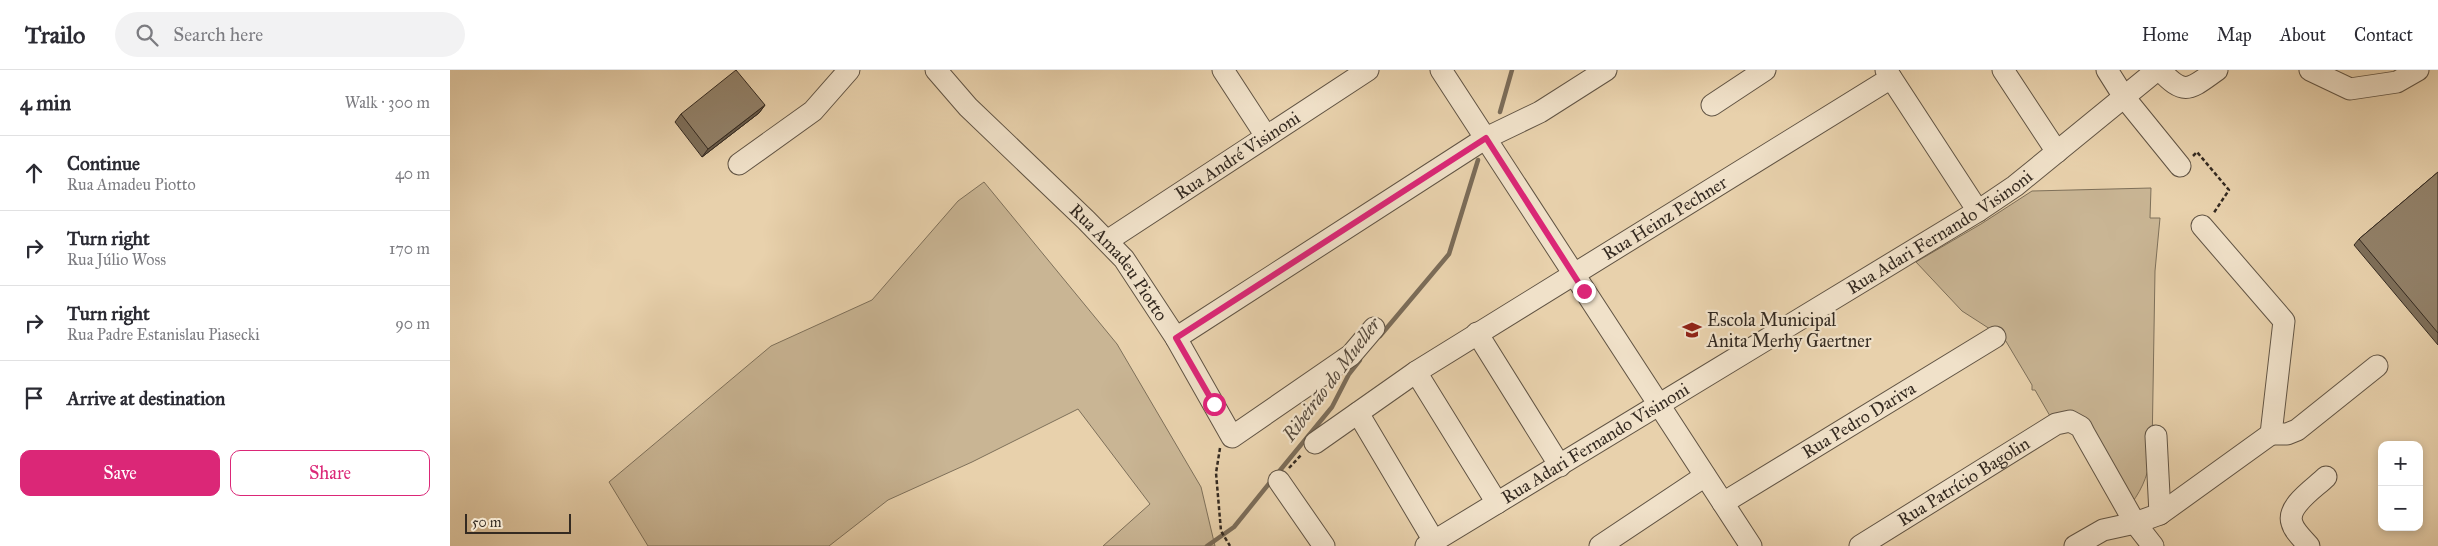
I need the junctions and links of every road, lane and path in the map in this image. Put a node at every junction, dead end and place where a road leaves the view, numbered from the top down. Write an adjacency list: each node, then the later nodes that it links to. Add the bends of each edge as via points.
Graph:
1 (850, 70): 21 (street, via 813,111)
2 (936, 70): 25 (street, Rua Amadeu Piotto, via 968,107)
3 (1223, 70): 17 (street)
4 (1368, 70): 17 (street, Rua André Visinoni)
5 (1441, 70): 18 (street)
6 (1606, 70): 18 (street, via 1540,112)
7 (1765, 70): 16 (street)
8 (2003, 70): 19 (street)
9 (2107, 70): 15 (street)
10 (2158, 70): 11 (street, via 2178,87 2188,88); 15 (street, Rua Adari Fernando Visinoni)
11 (2217, 70)
12 (2310, 70): 13 (street, via 2350,89 2397,82)
13 (2418, 70)
14 (1889, 74): 23 (street); 26 (street, Rua Heinz Pechner)
15 (2124, 97): 19 (street, Rua Adari Fernando Visinoni); 22 (street)
16 (1712, 105)
17 (1266, 136): 25 (street, Rua André Visinoni)
18 (1486, 138): 26 (street); 30 (street)
19 (2057, 152): 23 (street, Rua Adari Fernando Visinoni)
20 (2197, 152): 24 (path, via 2229,190)
21 (740, 164)
22 (2180, 166)
23 (1978, 211): 33 (street, Rua Adari Fernando Visinoni)
24 (2202, 226): 35 (street, via 2284,321)
25 (1107, 240): 30 (street, Rua Amadeu Piotto, via 1136,276)
26 (1574, 274): 28 (street, Rua Heinz Pechner); 33 (street)
27 (1374, 328): 37 (street, via 1351,354)
28 (1478, 333): 32 (street, Rua Heinz Pechner); 39 (street)
29 (1995, 337): 44 (street, Rua Pedro Dariva)
30 (1176, 338): 37 (street, Rua Amadeu Piotto)
31 (2377, 366): 35 (street, via 2297,430)
32 (1416, 372): 34 (street, Rua Heinz Pechner); 43 (street)
33 (1659, 406): 39 (street, Rua Adari Fernando Visinoni); 40 (street)
34 (1358, 413): 38 (street, Rua Heinz Pechner); 47 (street)
35 (2271, 434): 45 (street)
36 (2156, 436): 45 (street)
37 (1232, 437): 49 (path, via 1221,448 1217,459 1221,531)
38 (1315, 443): 42 (path)
39 (1560, 466): 43 (street, Rua Adari Fernando Visinoni)
40 (1705, 476): 44 (street); 51 (street)
41 (2326, 477): 55 (street, via 2290,516 2292,525)
42 (1279, 482): 50 (street)
43 (1497, 503): 47 (street, Rua Adari Fernando Visinoni)
44 (1723, 503): 48 (street)
45 (2160, 514): 46 (street)
46 (2135, 523): 52 (street, Rua Patrício Bagolin, via 2084,433 2070,421 2056,424); 53 (street, via 2103,530); 54 (street)
47 (1430, 544)
48 (1745, 544)
49 (1230, 546)
50 (1324, 546)
51 (1600, 546)
52 (1860, 546)
53 (2075, 546)
54 (2153, 546)
55 (2309, 546)

